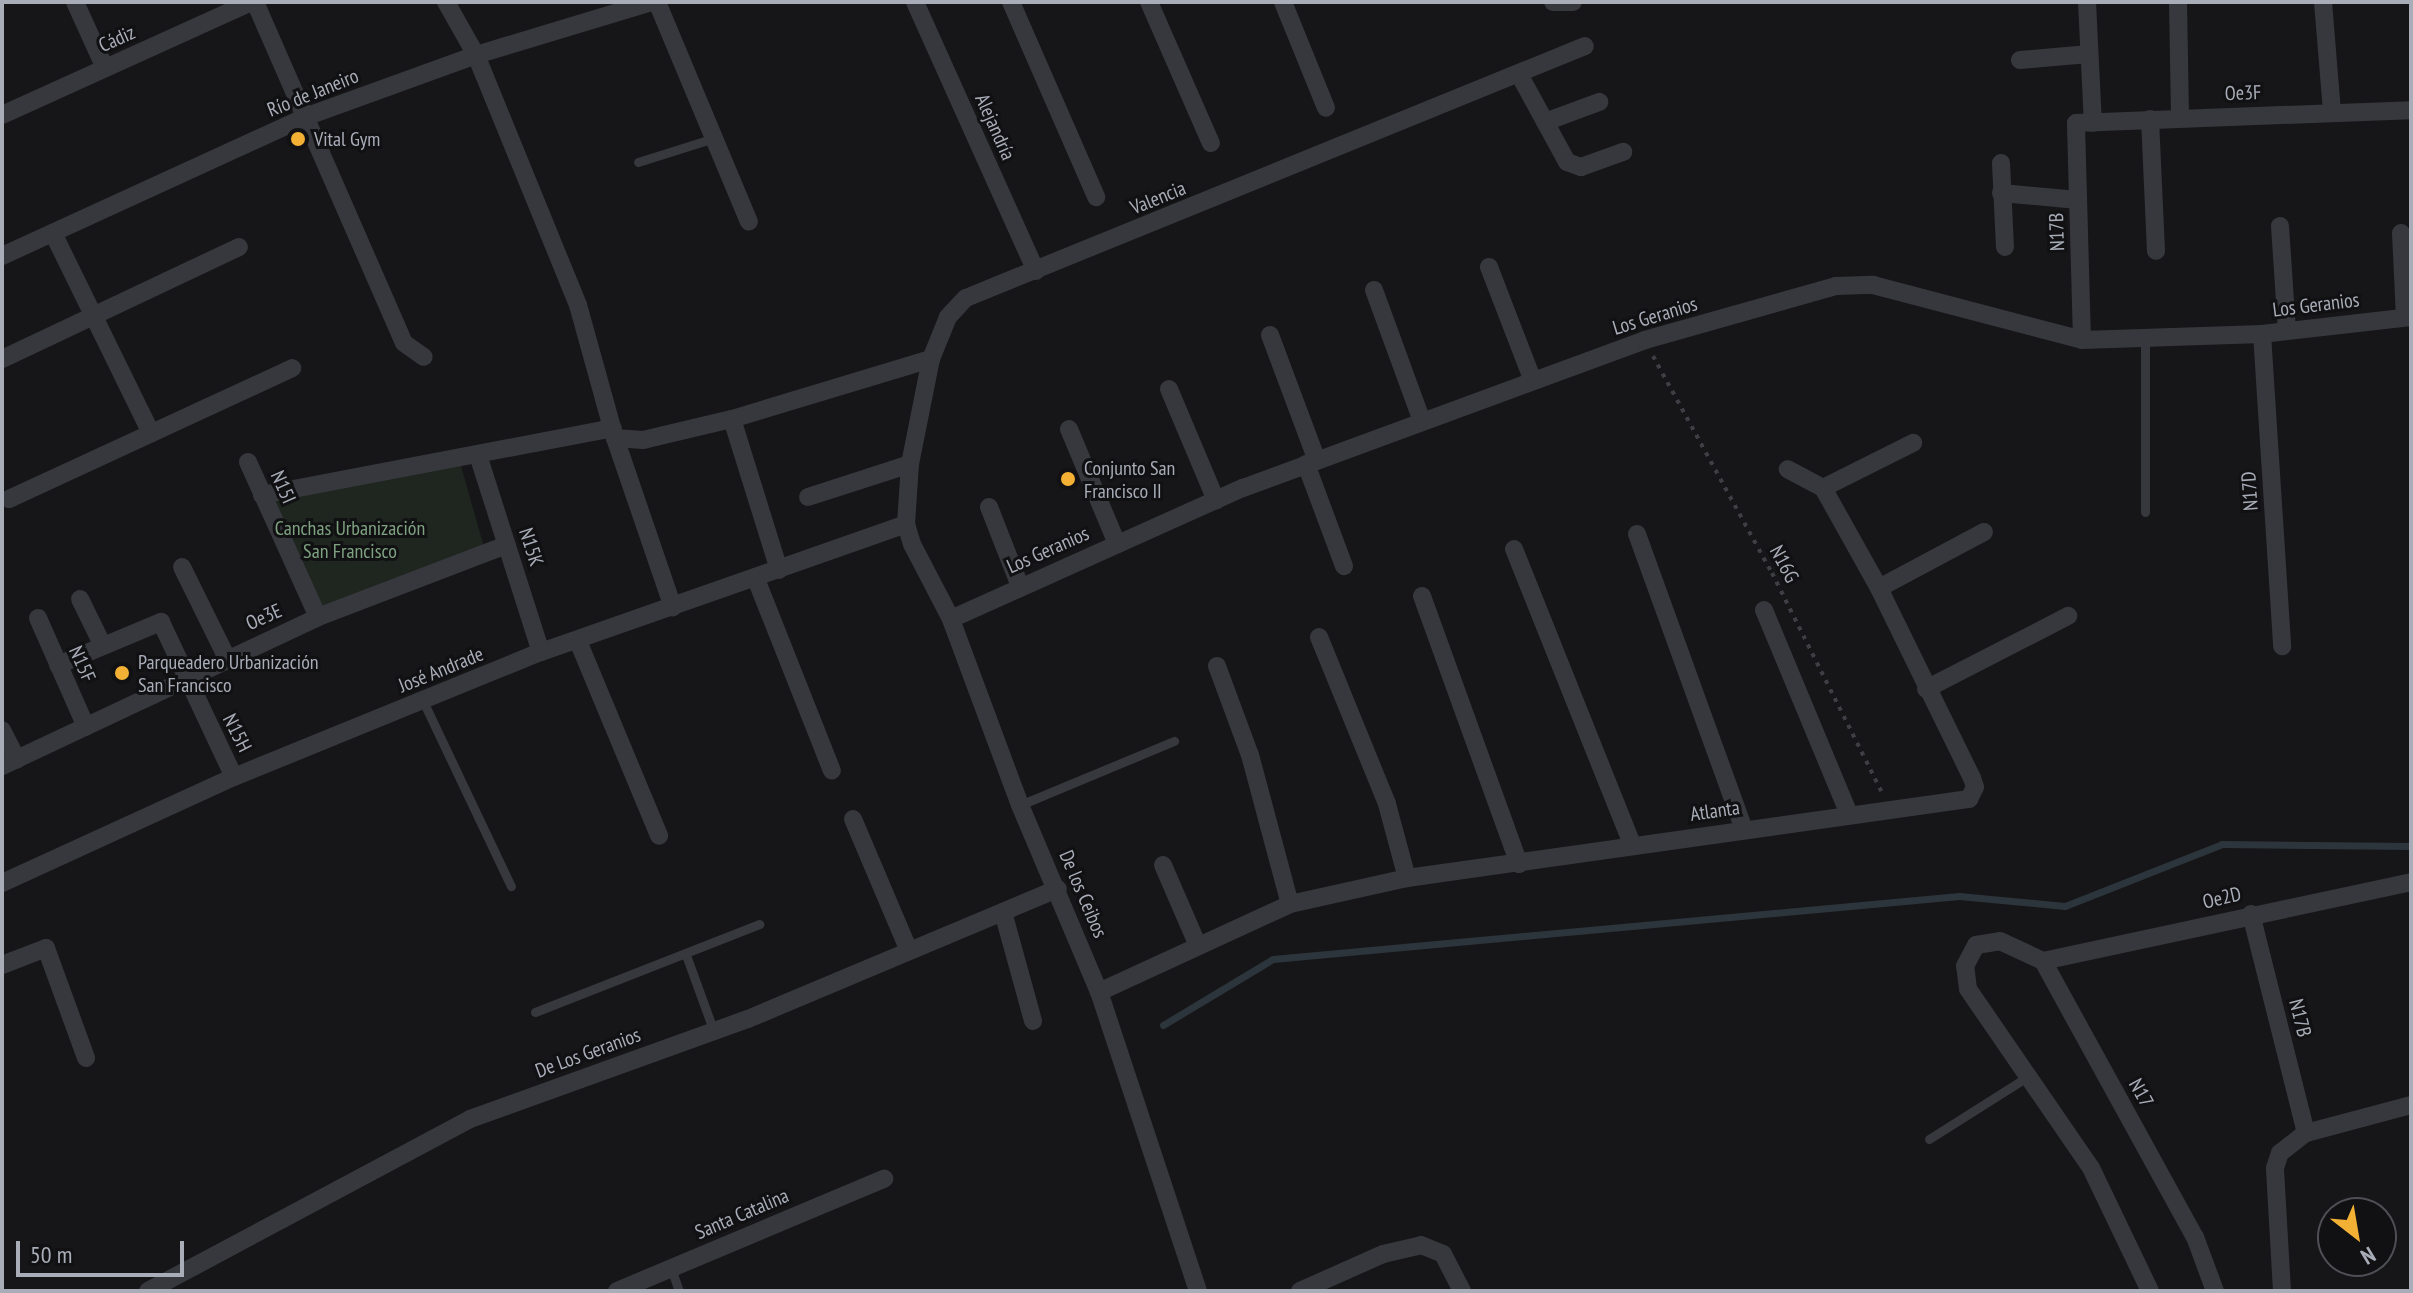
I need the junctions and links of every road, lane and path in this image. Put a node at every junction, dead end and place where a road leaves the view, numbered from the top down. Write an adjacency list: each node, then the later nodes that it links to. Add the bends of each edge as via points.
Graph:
1 (75, 2): 18 (street)
2 (253, 2): 18 (street, Cádiz); 25 (street)
3 (446, 2): 16 (street)
4 (654, 2): 16 (street, Río de Janeiro); 30 (street)
5 (915, 2): 47 (street, Alejandría)
6 (1011, 2): 36 (street)
7 (1149, 2): 31 (street)
8 (1283, 2): 21 (street)
9 (1553, 2): 10 (street)
10 (1573, 2)
11 (2087, 2): 15 (street, N17B)
12 (2178, 2): 26 (street)
13 (2323, 2): 23 (street)
14 (1585, 46): 19 (street, Valencia)
15 (2089, 54): 17 (street); 29 (street, N17B)
16 (476, 55): 25 (street, Río de Janeiro); 67 (street, via 578,305)
17 (2020, 60)
18 (105, 68): 24 (street, Cádiz)
19 (1519, 74): 28 (street); 47 (street, Valencia)
20 (1599, 102): 28 (street)
21 (1326, 108)
22 (2411, 110): 23 (street, Oe3F)
23 (2332, 112): 26 (street, Oe3F)
24 (2, 115)
25 (305, 117): 40 (street, Río de Janeiro); 57 (street, via 404,343)
26 (2180, 117): 27 (street, Oe3F)
27 (2150, 119): 29 (street, Oe3F); 44 (street)
28 (1545, 122): 32 (street, via 1573,166)
29 (2084, 123): 37 (street, N17B)
30 (714, 138): 33 (lane); 38 (street)
31 (1211, 143)
32 (1623, 152)
33 (638, 162)
34 (2001, 163): 35 (street)
35 (2001, 193): 37 (street); 43 (street)
36 (1096, 197)
37 (2078, 200): 56 (street, N17B)
38 (749, 222)
39 (2280, 226): 51 (street)
40 (53, 233): 45 (street, Río de Janeiro); 49 (street)
41 (2401, 233): 50 (street)
42 (239, 247): 49 (street)
43 (2005, 247)
44 (2156, 251)
45 (2, 256)
46 (1489, 267): 61 (street)
47 (1036, 271): 59 (street, Valencia, via 966,298 948,317)
48 (1374, 290): 64 (street)
49 (94, 314): 58 (street); 66 (street)
50 (2408, 317): 51 (street, Los Geranios)
51 (2287, 331): 52 (street, Los Geranios)
52 (2262, 334): 54 (street, Los Geranios); 104 (street, N17D)
53 (1270, 335): 71 (street)
54 (2145, 338): 56 (street, Los Geranios); 80 (lane)
55 (1645, 340): 56 (street, Los Geranios, via 1856,284); 61 (street, Los Geranios); 119 (path, N16G, via 1772,573)
56 (2082, 340)
57 (424, 357)
58 (2, 359)
59 (931, 359): 63 (street); 72 (street, Valencia)
60 (292, 368): 66 (street)
61 (1533, 381): 64 (street, Los Geranios)
62 (1169, 389): 78 (street)
63 (732, 419): 67 (street, via 643,440); 89 (street)
64 (1422, 421): 71 (street, Los Geranios)
65 (1069, 429): 84 (street)
66 (151, 433): 77 (street)
67 (614, 433): 69 (street); 95 (street)
68 (1913, 443): 74 (street)
69 (478, 455): 75 (street); 85 (street, N15K)
70 (248, 462): 75 (street, N15I)
71 (1312, 463): 78 (street, Los Geranios); 87 (street)
72 (910, 464): 76 (street); 81 (street, Valencia)
73 (1788, 469): 74 (street)
74 (1823, 488): 92 (street, Atlanta)
75 (262, 495): 98 (street, N15I)
76 (808, 497)
77 (9, 499)
78 (1216, 500): 84 (street, Los Geranios)
79 (989, 507): 91 (street)
80 (2145, 512)
81 (906, 524): 89 (street, José Andrade); 100 (street, De los Ceibos)
82 (1984, 532): 92 (street)
83 (1637, 534): 122 (street)
84 (1117, 544): 91 (street, Los Geranios)
85 (507, 545): 98 (street, Oe3E); 105 (street, N15K)
86 (1514, 549): 124 (street)
87 (1344, 566)
88 (182, 567): 106 (street)
89 (779, 570): 90 (street, José Andrade)
90 (756, 579): 95 (street, José Andrade); 116 (street)
91 (1020, 586): 100 (street, Los Geranios)
92 (1879, 588): 110 (street, Atlanta)
93 (1422, 596): 125 (street)
94 (80, 599): 103 (street)
95 (673, 607): 102 (street, José Andrade)
96 (1764, 610): 120 (street)
97 (2068, 616): 110 (street)
98 (318, 617): 106 (street, Oe3E)
99 (38, 618): 107 (street, N15F)
100 (951, 619): 118 (street, De los Ceibos)
101 (1319, 637): 127 (street, via 1387,804)
102 (578, 641): 105 (street, José Andrade); 123 (street)
103 (103, 646): 107 (street); 109 (street, N15H, via 161,622)
104 (2282, 646)
105 (541, 652): 111 (street, José Andrade)
106 (227, 658): 109 (street, Oe3E)
107 (58, 665): 112 (street, N15F)
108 (1217, 666): 133 (street, via 1250,755)
109 (186, 681): 112 (street, Oe3E); 117 (street, N15H)
110 (1926, 689): 119 (street, Atlanta, via 1972,778 1974,794 1960,803)
111 (423, 701): 117 (street, José Andrade); 130 (lane)
112 (86, 727): 115 (street, Oe3E)
113 (2, 730): 115 (street)
114 (1174, 741): 118 (lane)
115 (9, 762)
116 (832, 771)
117 (234, 777): 129 (street, José Andrade)
118 (1020, 805): 131 (street, De los Ceibos)
119 (1889, 806): 120 (street, Atlanta)
120 (1848, 812): 122 (street, Atlanta)
121 (853, 819): 138 (street)
122 (1744, 829): 124 (street, Atlanta)
123 (659, 836)
124 (1632, 844): 125 (street, Atlanta)
125 (1519, 864): 127 (street, Atlanta)
126 (1163, 865): 137 (street)
127 (1407, 878): 133 (street, Atlanta)
128 (2409, 882): 132 (street); 135 (street, Oe2D)
129 (2, 883)
130 (511, 886)
131 (1058, 889): 134 (street, De Los Geranios); 142 (street, De los Ceibos)
132 (2411, 903)
133 (1290, 904): 137 (street, Atlanta)
134 (1003, 912): 138 (street, De Los Geranios); 144 (street)
135 (2251, 914): 140 (street, Oe2D); 149 (street, N17B)
136 (759, 924): 139 (lane)
137 (1198, 946): 142 (street, Atlanta)
138 (909, 951): 145 (street, De Los Geranios)
139 (686, 955): 143 (lane); 145 (lane)
140 (2043, 961): 147 (street, via 2000,941 1984,941 1972,948 1966,982); 160 (street, N17, via 2195,1237)
141 (2, 965): 146 (street, via 46,948)
142 (1099, 992): 156 (street, De los Ceibos)
143 (535, 1012)
144 (1033, 1021)
145 (714, 1032): 153 (street, De Los Geranios, via 470,1119)
146 (86, 1058)
147 (2027, 1077): 150 (lane); 159 (street, via 2091,1168)
148 (2411, 1105): 149 (street)
149 (2306, 1133): 161 (street, via 2290,1140 2275,1168)
150 (1929, 1139)
151 (884, 1179): 152 (street, Santa Catalina)
152 (671, 1268): 154 (street, Santa Catalina); 155 (lane)
153 (148, 1291)
154 (617, 1291)
155 (679, 1291)
156 (1198, 1291)
157 (1300, 1291): 158 (street, via 1383,1254 1421,1245 1443,1254)
158 (1462, 1291)
159 (2150, 1291)
160 (2215, 1291)
161 (2282, 1291)

